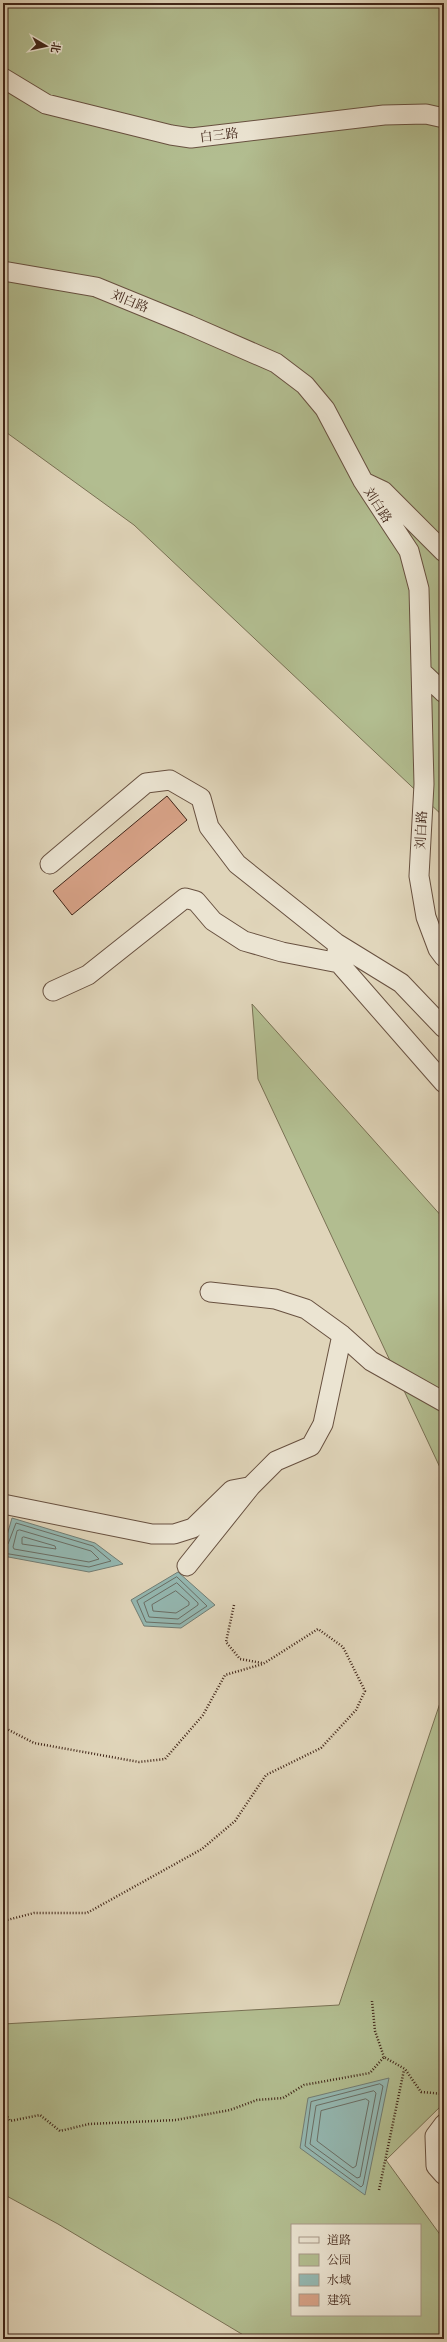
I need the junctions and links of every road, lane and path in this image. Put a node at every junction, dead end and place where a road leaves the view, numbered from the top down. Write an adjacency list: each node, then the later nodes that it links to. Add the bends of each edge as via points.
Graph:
1 (3, 78): 2 (street, 白三路, via 46,104 191,138 384,115 426,114)
2 (444, 118)
3 (3, 271): 4 (street, 刘白路, via 96,287 276,363 305,385 325,409)
4 (363, 482): 5 (street, via 383,491); 6 (street, 刘白路, via 408,551 419,589)
5 (444, 552)
6 (422, 672): 7 (street); 10 (street, 刘白路, via 424,784 419,876 426,917 438,949)
7 (444, 693)
8 (50, 864): 9 (street, via 146,783 170,780 201,798 209,828 237,864)
9 (336, 943): 11 (street); 13 (street, via 401,983)
10 (444, 957)
11 (339, 963): 12 (street, via 282,952 244,941 213,921 196,901 186,898 88,975); 14 (street)
12 (53, 991)
13 (444, 1028)
14 (444, 1083)
15 (210, 1292): 16 (street, via 275,1299 306,1309)
16 (342, 1336): 17 (street, via 371,1361); 18 (street, via 323,1424 311,1446 276,1461)
17 (444, 1402)
18 (251, 1486): 19 (street, via 232,1490 193,1528 174,1534 152,1534); 20 (street)
19 (3, 1504)
20 (187, 1566)
21 (234, 1605): 22 (path, via 226,1642 240,1659)
22 (263, 1664): 23 (path, via 225,1675 203,1715 165,1759 139,1762 34,1743); 24 (path, via 318,1629 343,1647 365,1691 356,1710 321,1748 266,1775 235,1822 202,1849 87,1913 34,1914)
23 (3, 1727)
24 (3, 1922)
25 (372, 2001): 26 (path, via 376,2031)
26 (384, 2057): 27 (path); 29 (path, via 370,2073 304,2085 283,2098 257,2100 230,2110 176,2120 89,2124 60,2131 40,2115 10,2121)
27 (405, 2069): 28 (path, via 421,2092); 32 (path)
28 (444, 2094)
29 (3, 2109)
30 (444, 2124): 31 (street, via 435,2136 436,2166)
31 (444, 2175)
32 (378, 2190)

